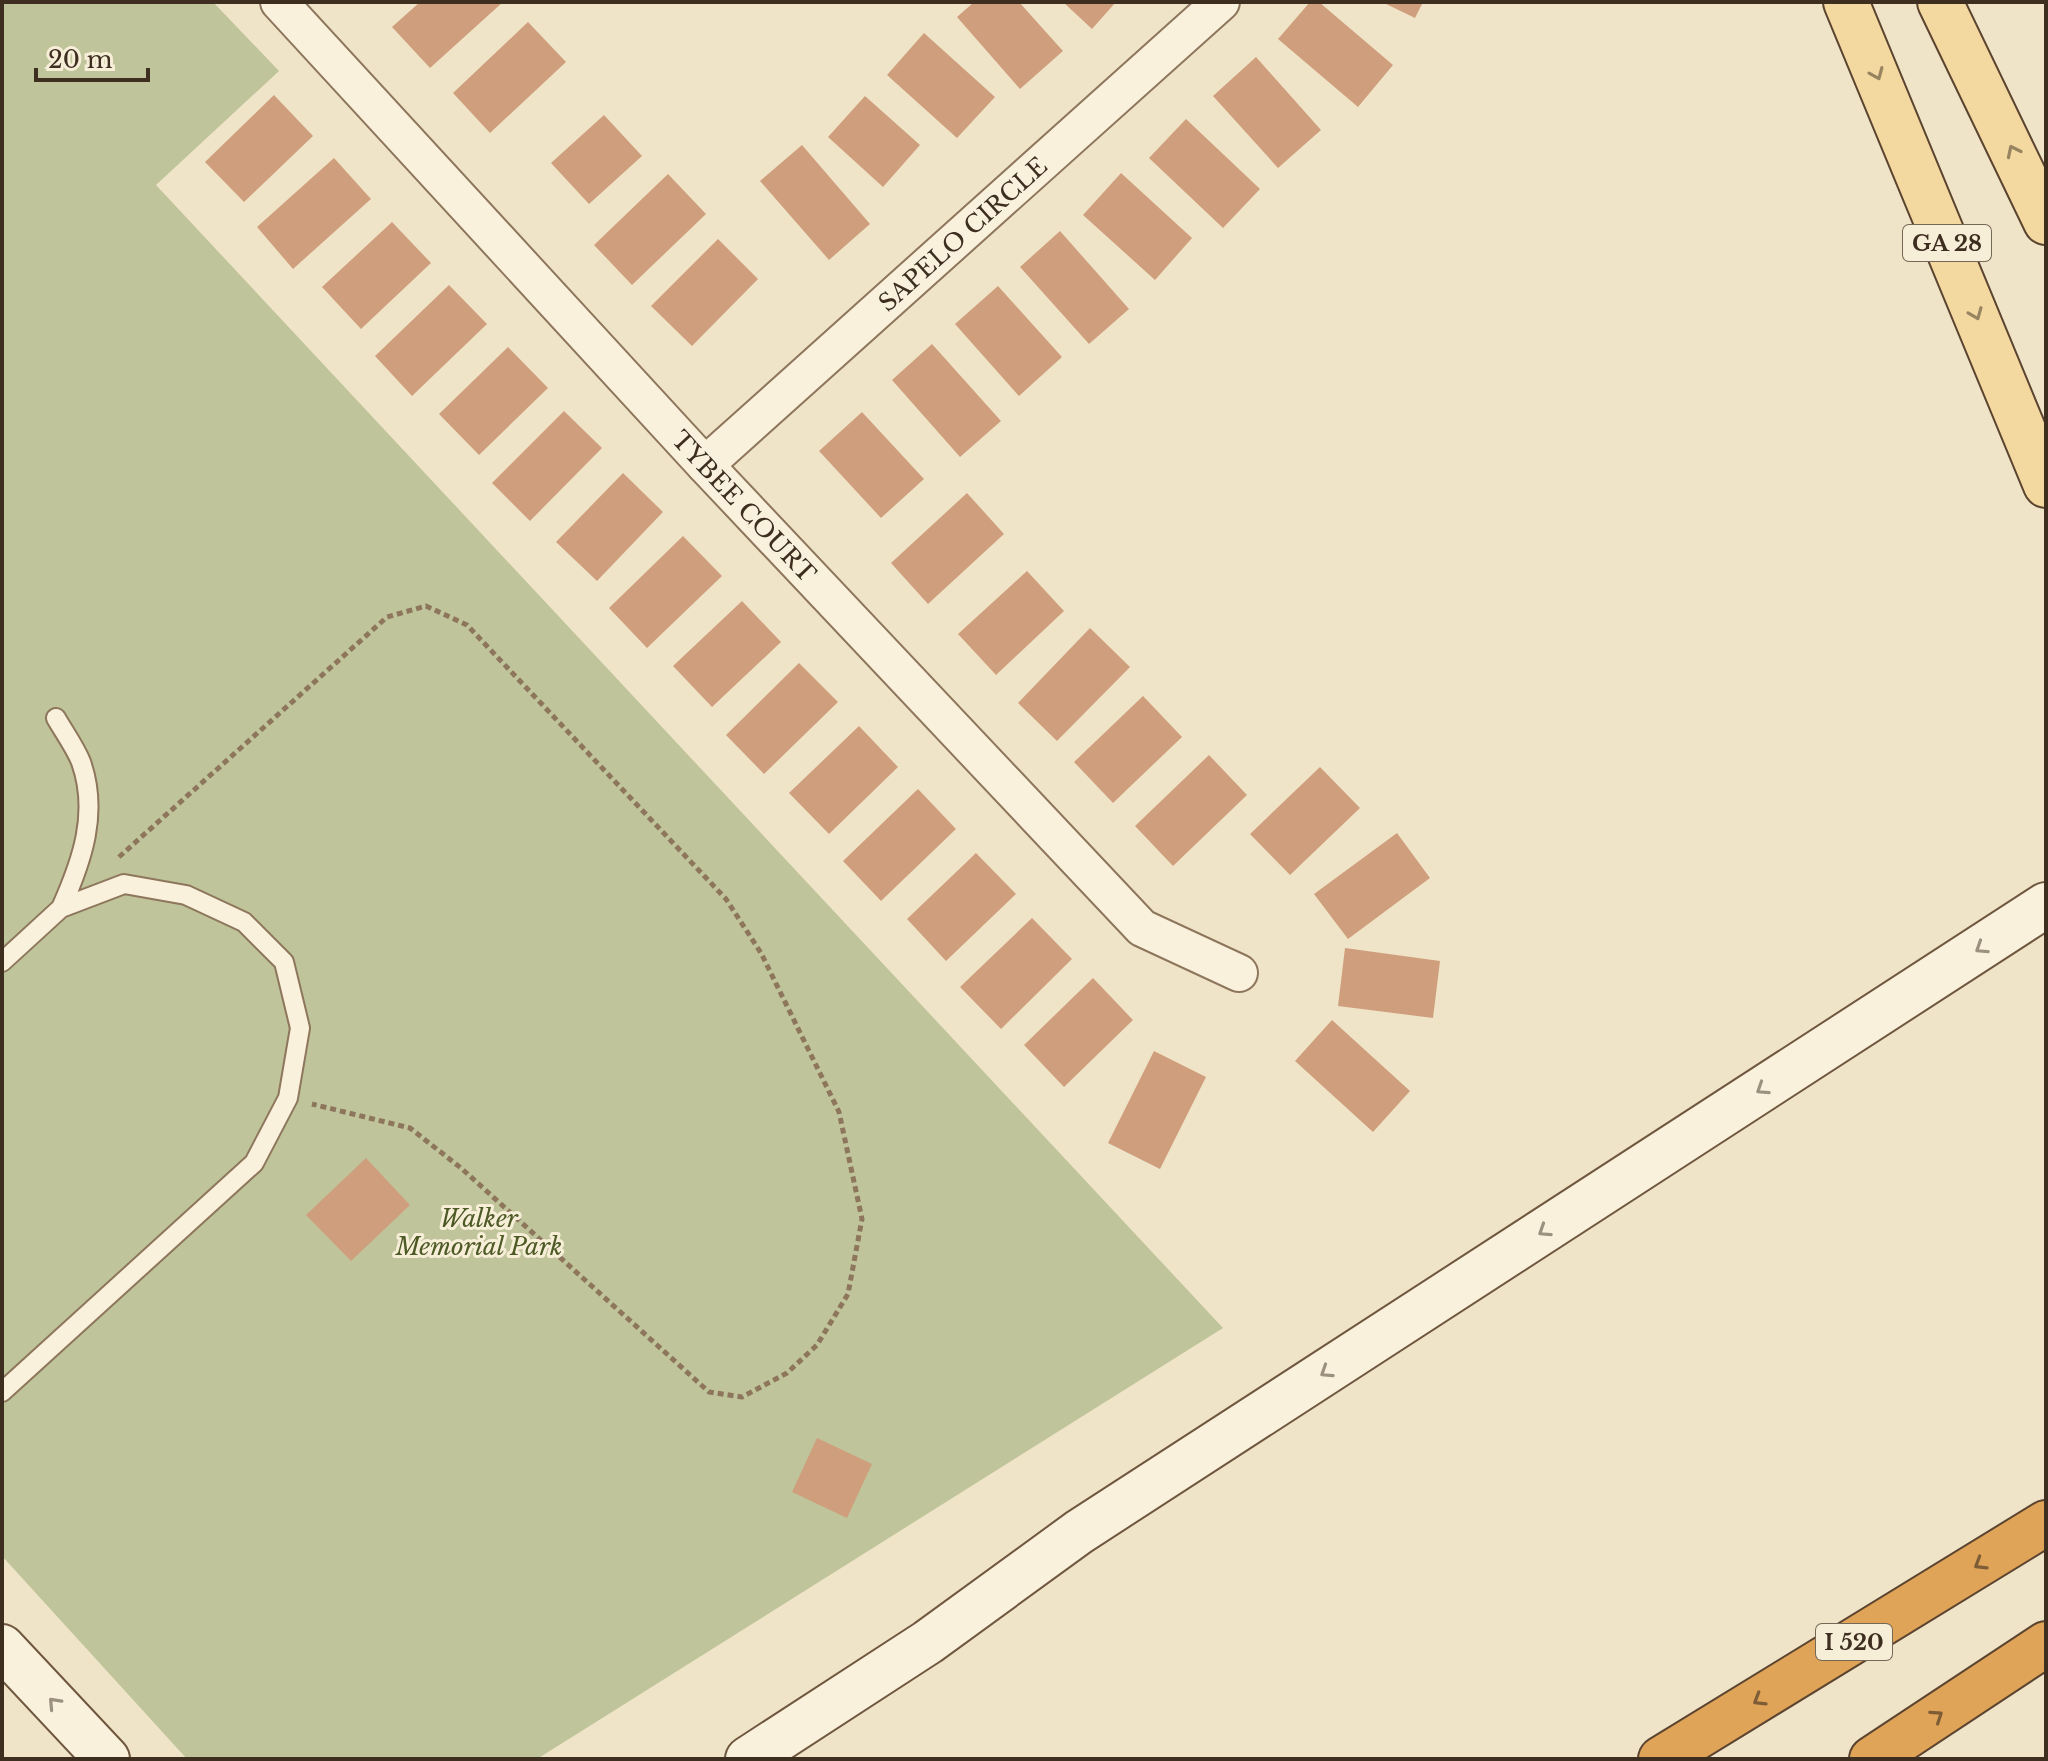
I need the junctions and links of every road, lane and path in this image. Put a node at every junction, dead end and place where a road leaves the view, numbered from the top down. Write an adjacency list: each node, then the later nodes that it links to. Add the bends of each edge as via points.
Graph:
1 (279, 2): 6 (street, TYBEE COURT)
2 (1221, 2): 6 (street, SAPELO CIRCLE)
3 (1846, 2): 7 (main road, GA 28, one-way to 7)
4 (1940, 2): 5 (main road, one-way to 4)
5 (2046, 222)
6 (705, 465): 13 (street, TYBEE COURT, via 1142,928)
7 (2046, 485)
8 (56, 718): 11 (lane, via 81,762 90,812 82,861)
9 (108, 866): 14 (path, via 387,617 426,606 467,625 726,899 761,953 839,1112 862,1219 848,1294 817,1345 787,1373 742,1397 709,1392 410,1128)
10 (2046, 905): 20 (main road, one-way to 20, via 1079,1532 928,1642)
11 (61, 908): 12 (lane); 14 (lane, via 124,884 186,895 244,922 284,962 300,1028)
12 (2, 962)
13 (1239, 973)
14 (288, 1098): 15 (lane, via 254,1163)
15 (2, 1392)
16 (2046, 1523): 21 (highway, I 520, one-way to 21)
17 (2046, 1644): 22 (highway, one-way to 17)
18 (2, 1647): 19 (main road, one-way to 18)
19 (107, 1759)
20 (748, 1759)
21 (1661, 1759)
22 (1872, 1759)

